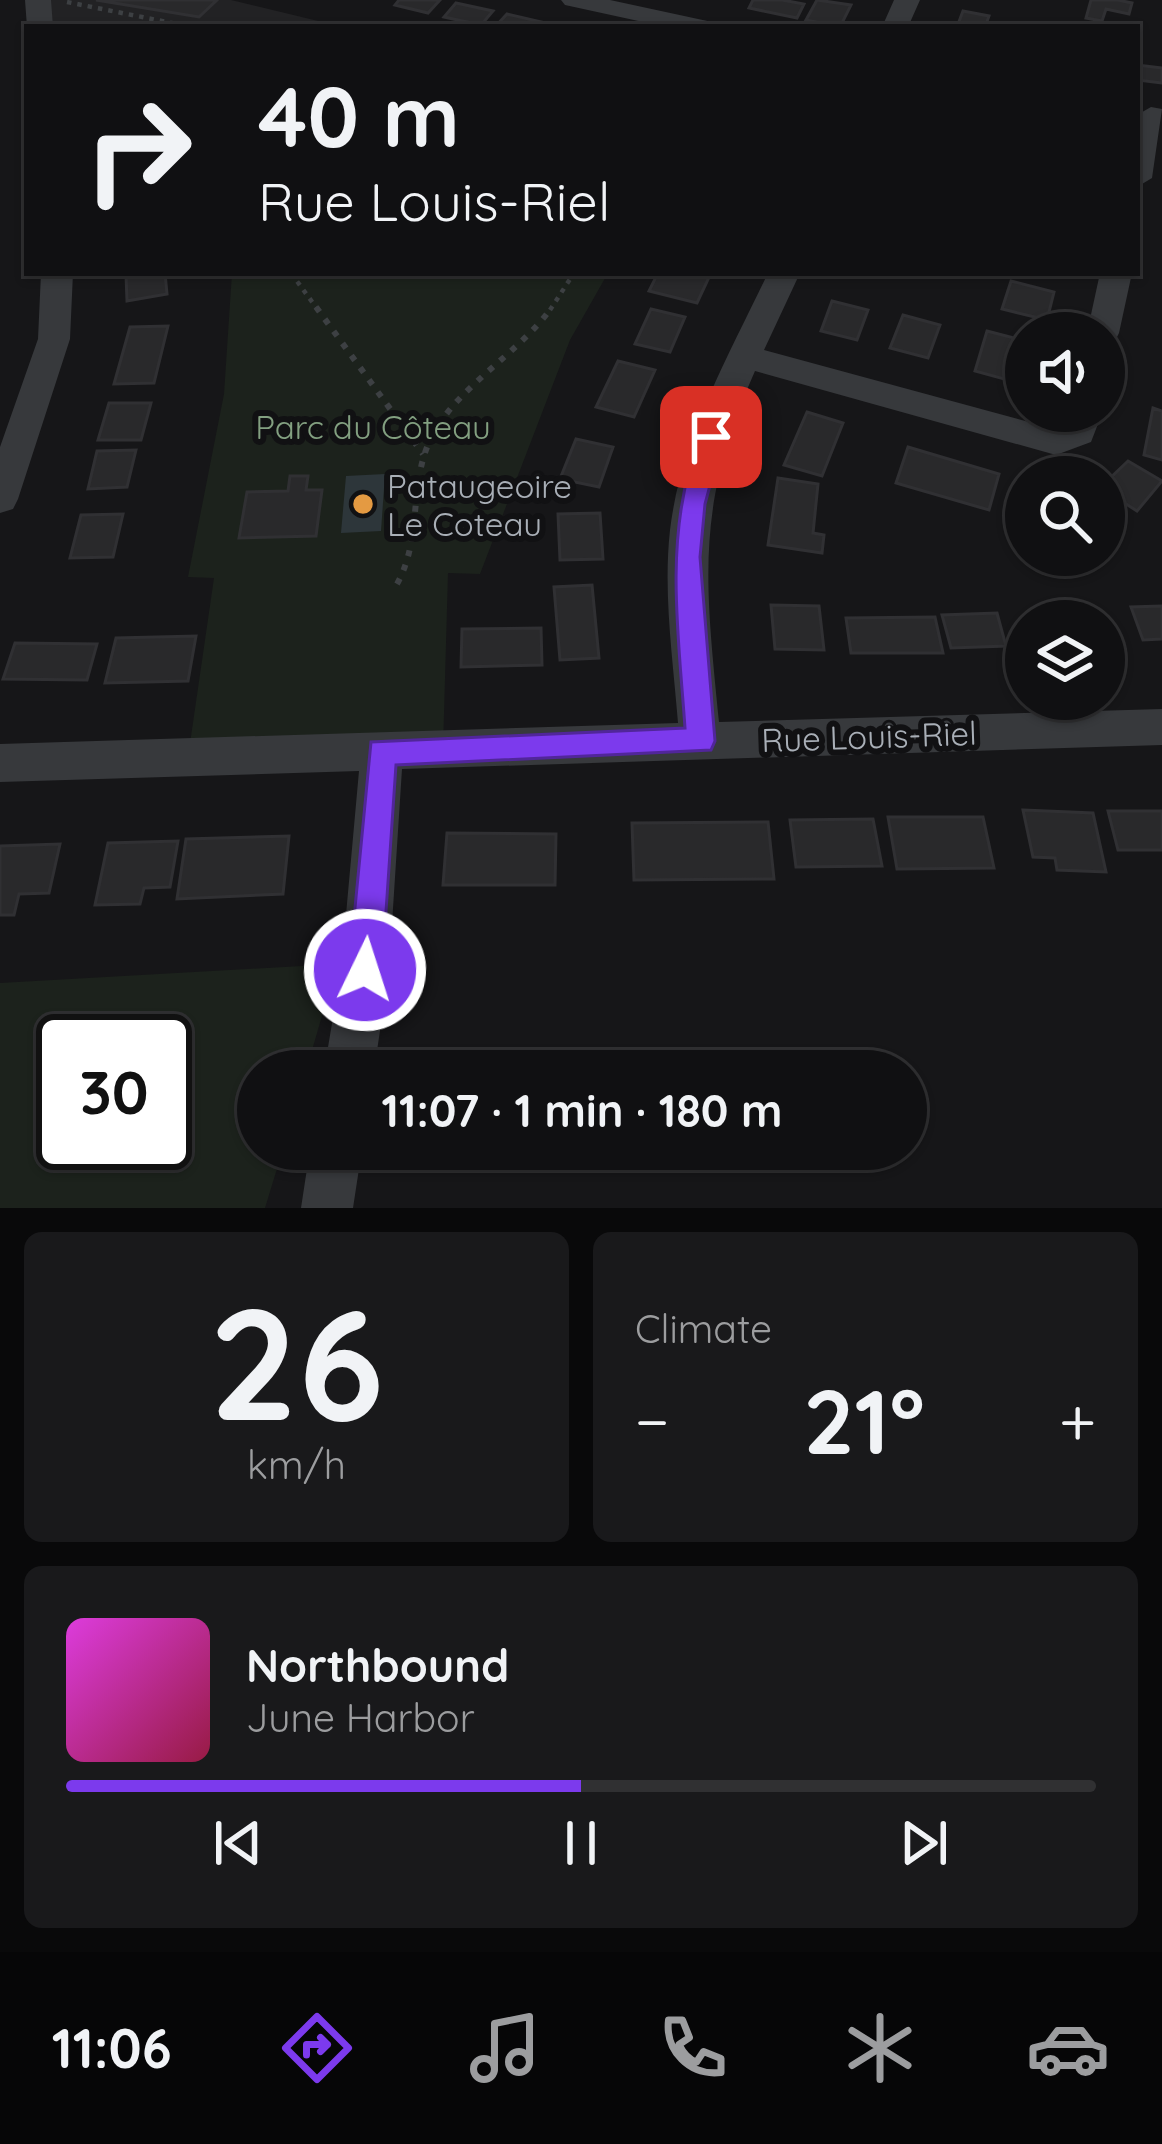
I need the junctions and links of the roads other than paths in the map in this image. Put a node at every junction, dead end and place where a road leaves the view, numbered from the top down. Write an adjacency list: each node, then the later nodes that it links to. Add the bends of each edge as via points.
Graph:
1 (574, 0): 2 (street)
2 (689, 24)
3 (1162, 118): 4 (street, via 1151,115)
4 (1140, 164)
5 (57, 276): 13 (street, via 54,339)
6 (783, 276): 9 (street)
7 (1115, 276): 8 (street)
8 (1108, 312)
9 (746, 357): 10 (street); 16 (street, via 711,437 689,527)
10 (1005, 428)
11 (1020, 432): 12 (street, via 1056,442)
12 (1079, 432)
13 (7, 452): 14 (street)
14 (0, 499)
15 (1162, 727): 16 (street, Rue Louis-Riel)
16 (700, 741): 17 (street, Rue Louis-Riel)
17 (382, 752): 18 (street, Rue Louis-Riel); 19 (street)
18 (0, 763)
19 (352, 1050)
20 (332, 1170): 21 (street)
21 (326, 1208)

